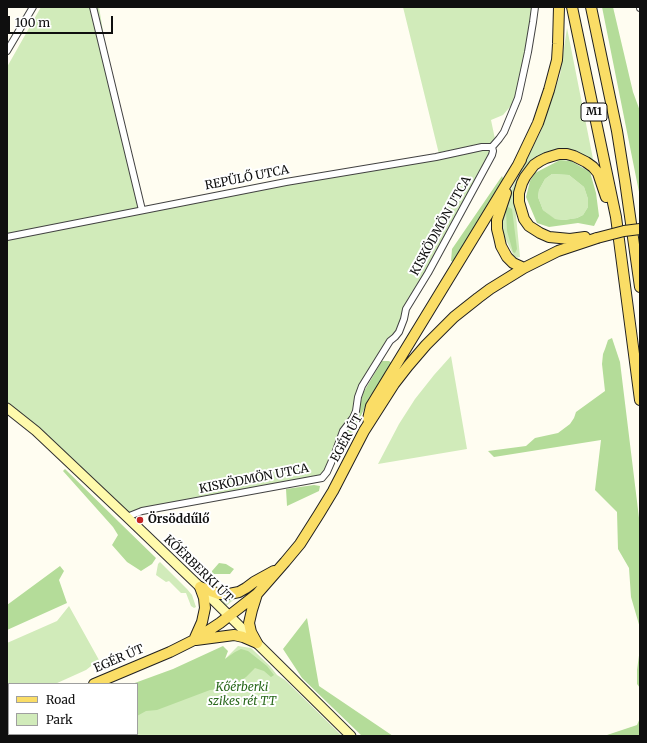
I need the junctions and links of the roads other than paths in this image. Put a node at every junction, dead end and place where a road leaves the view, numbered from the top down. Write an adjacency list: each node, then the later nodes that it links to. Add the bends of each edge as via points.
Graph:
1 (33, 7): 7 (street)
2 (93, 7): 11 (street)
3 (534, 7): 8 (street, via 518,98 504,132)
4 (560, 7): 9 (main road, via 557,60 553,76 546,102)
5 (572, 7): 12 (main road, M1)
6 (591, 7): 10 (main road, M1)
7 (7, 51)
8 (492, 147): 11 (street, REPÜLŐ UTCA, via 286,182); 22 (street, KISKÖDMÖN UTCA, via 492,155 406,309 399,332 390,341 362,386 353,418 343,431 327,472 322,478 142,511)
9 (521, 160): 17 (main road, via 501,205 497,229 507,257); 21 (main road, via 371,406)
10 (626, 181): 15 (main road); 18 (main road, M1)
11 (142, 210): 14 (street, REPÜLŐ UTCA)
12 (616, 218): 16 (main road, via 598,173 580,158 559,154 546,158 534,166 525,176 519,194 520,208 529,226 545,236 554,238); 19 (main road, M1)
13 (640, 229): 16 (main road, EGÉR ÚT, bridge)
14 (7, 237)
15 (640, 237)
16 (597, 238): 17 (main road, EGÉR ÚT, via 558,251)
17 (524, 268): 21 (main road, EGÉR ÚT, via 478,298 443,327 394,384)
18 (640, 287)
19 (640, 400)
20 (7, 408): 22 (street, KŐÉRBERKI ÚT, via 36,431)
21 (364, 431): 23 (main road, EGÉR ÚT, via 319,514 300,544)
22 (127, 517): 24 (street, KŐÉRBERKI ÚT)
23 (280, 568): 24 (main road, via 238,592 219,594); 25 (main road, EGÉR ÚT)
24 (200, 587): 26 (street, KŐÉRBERKI ÚT); 27 (main road, via 205,608)
25 (257, 594): 26 (main road, EGÉR ÚT); 28 (main road, via 249,623)
26 (229, 616): 27 (main road, EGÉR ÚT); 28 (street, KŐÉRBERKI ÚT)
27 (194, 640): 28 (main road, via 234,635); 29 (main road, EGÉR ÚT)
28 (256, 643): 30 (street, KŐÉRBERKI ÚT)
29 (96, 683)
30 (351, 736)

